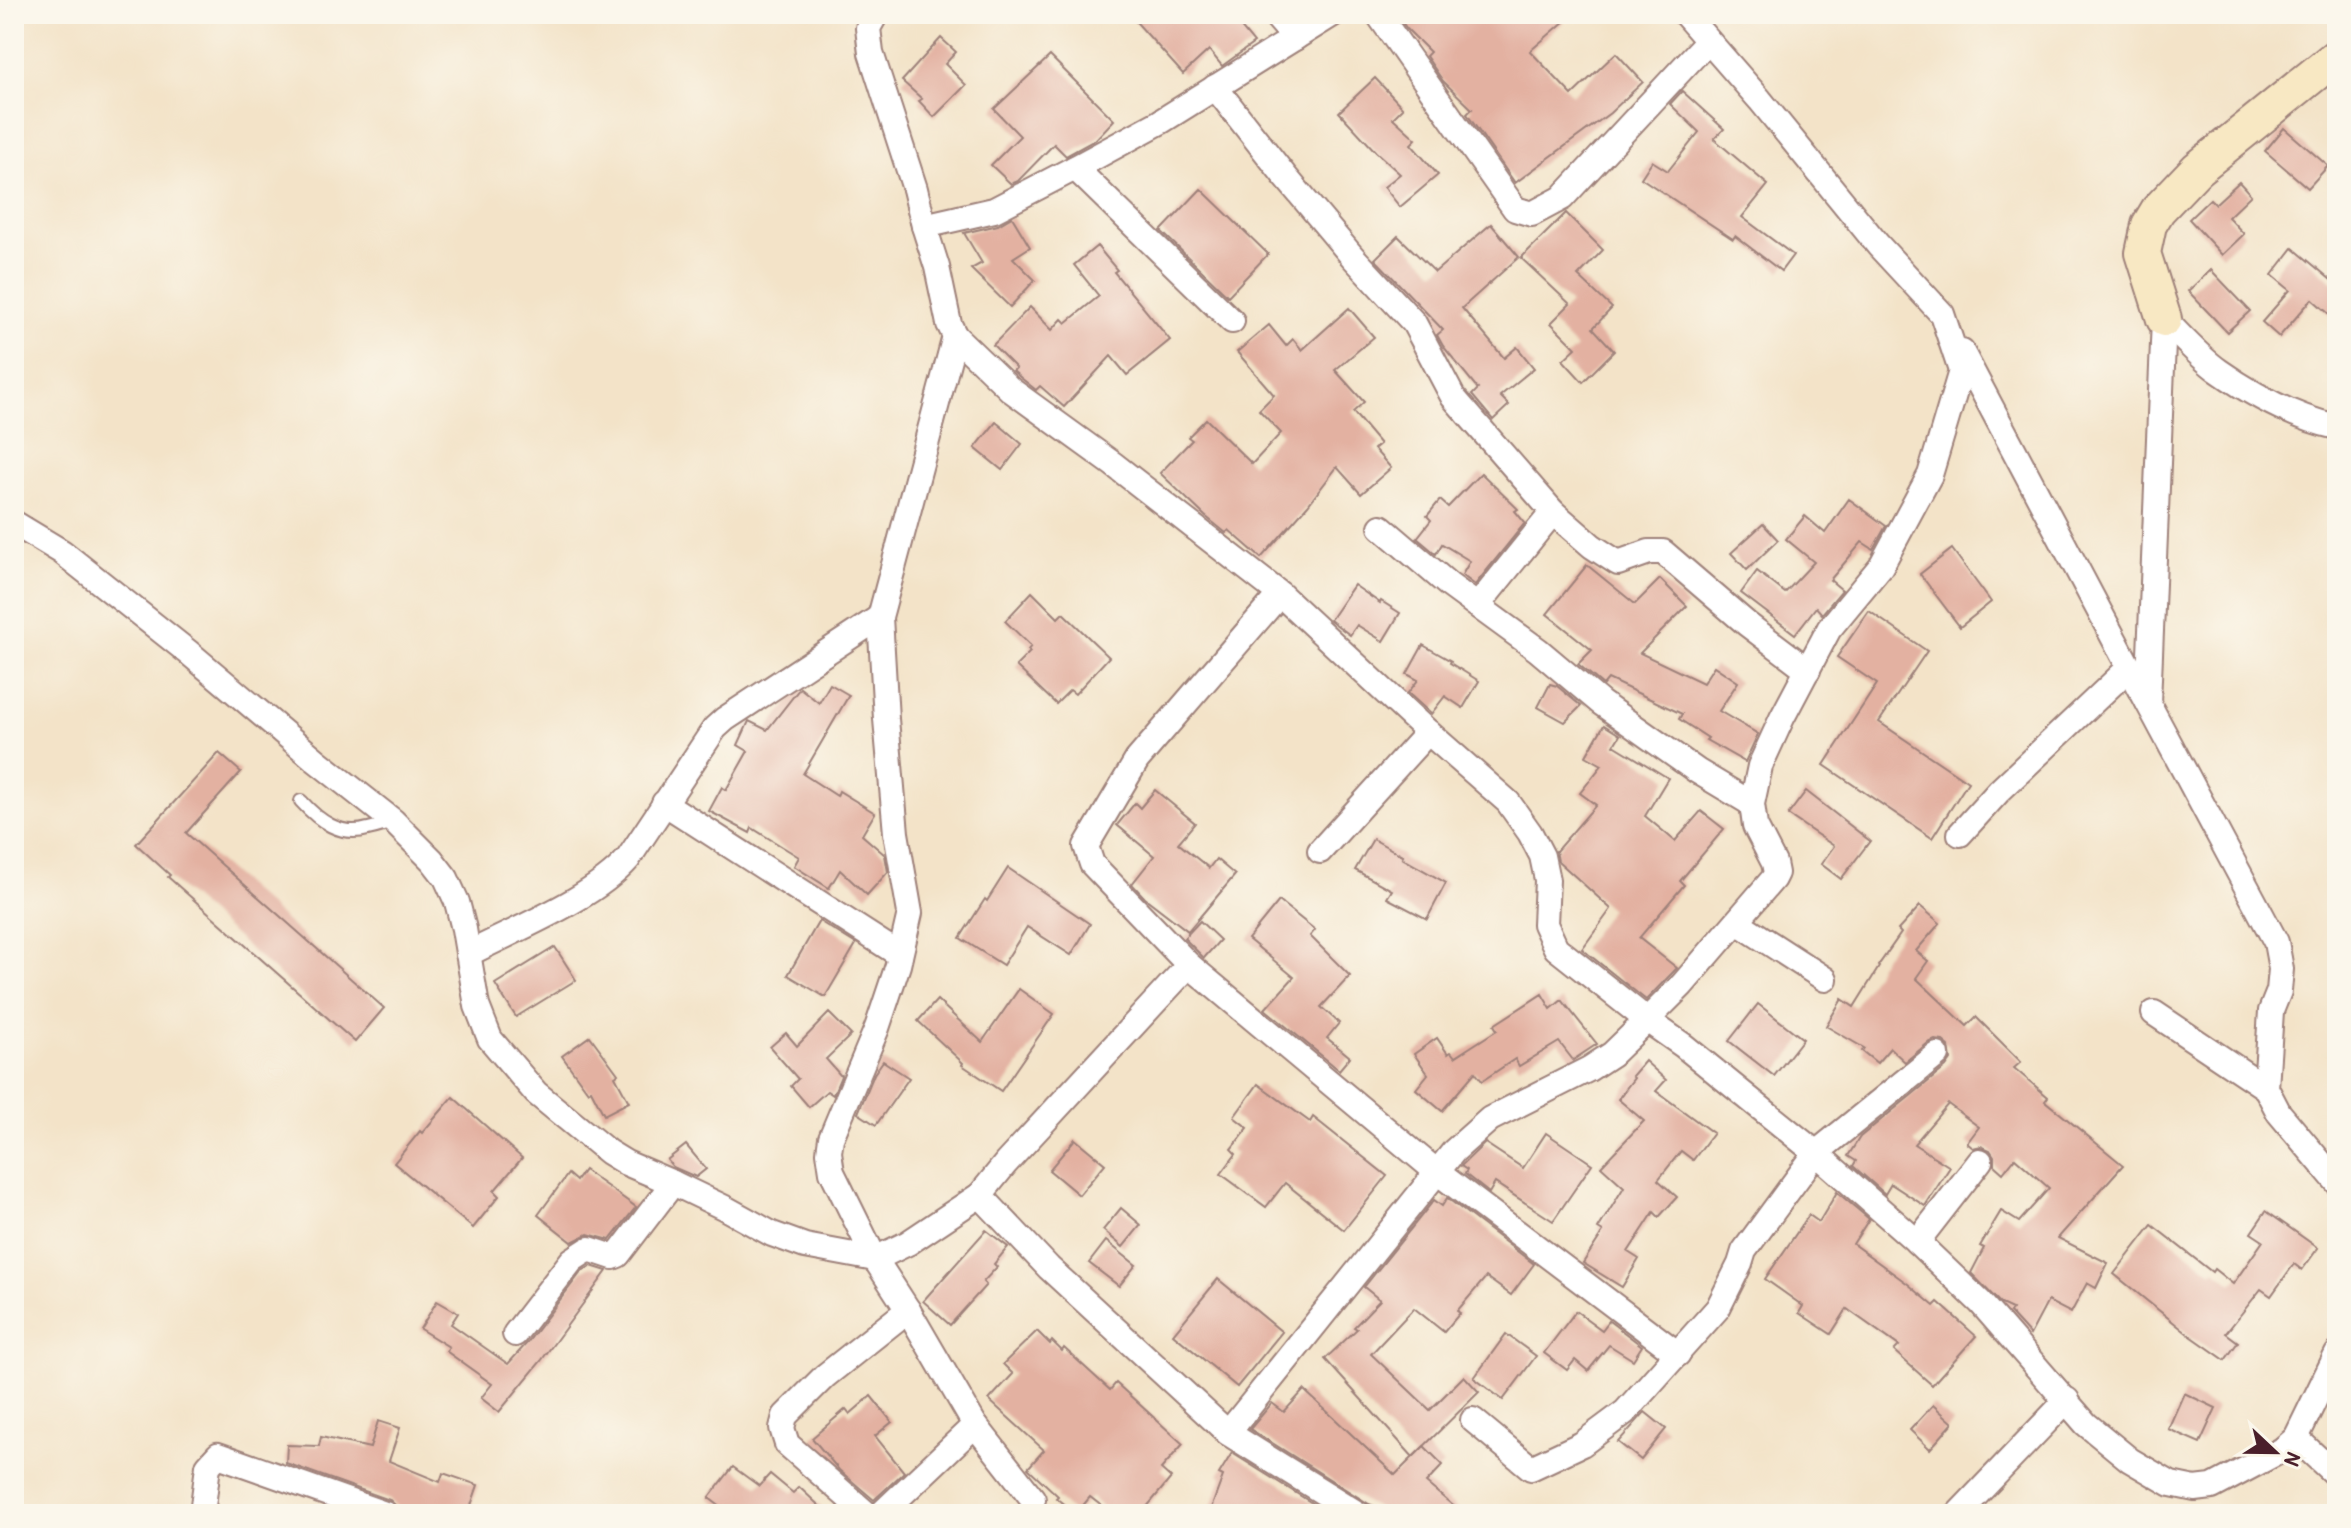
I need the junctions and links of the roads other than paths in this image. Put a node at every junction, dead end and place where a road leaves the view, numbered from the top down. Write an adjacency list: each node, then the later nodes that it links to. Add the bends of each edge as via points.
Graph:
1 (876, 14): 11 (street, via 868,28 871,53)
2 (1274, 14): 6 (street)
3 (1333, 14): 6 (street)
4 (1378, 14): 7 (street, via 1515,209 1532,214 1562,198)
5 (1685, 14): 7 (street)
6 (1295, 38): 9 (street)
7 (1708, 41): 12 (street)
8 (2337, 56): 13 (street, via 2197,169 2158,210 2143,253)
9 (1215, 87): 10 (street); 17 (street, via 1342,244 1414,323 1453,397)
10 (1075, 168): 11 (street, via 994,210); 14 (street)
11 (924, 226): 15 (street)
12 (1942, 314): 23 (street); 24 (street, via 1961,371 1930,475 1881,566 1829,629)
13 (2164, 319): 16 (street, via 2217,370 2316,423); 25 (street)
14 (1232, 321)
15 (955, 336): 20 (street, via 1011,390); 22 (street)
16 (2337, 427)
17 (1553, 512): 21 (street); 24 (street, via 1618,563 1663,552)
18 (14, 523): 30 (street, via 62,552)
19 (1381, 527): 21 (street)
20 (1280, 594): 26 (street); 36 (street, via 1137,760 1086,846 1092,864)
21 (1478, 605): 29 (street, via 1601,703)
22 (880, 617): 28 (street, via 725,719); 35 (street, via 896,833 910,903)
23 (2129, 668): 25 (street); 31 (street)
24 (1808, 670): 29 (street, via 1760,766)
25 (2148, 703): 41 (street, via 2276,942 2281,969 2271,1011)
26 (1428, 732): 32 (street); 39 (street, via 1508,802 1530,833 1542,856 1545,924 1556,948)
27 (301, 801): 30 (lane, via 339,830 358,832)
28 (664, 803): 34 (street, via 619,869 582,896); 35 (street)
29 (1752, 804): 33 (street, via 1755,826 1776,873)
30 (393, 821): 34 (street, via 446,878)
31 (1960, 834)
32 (1320, 851)
33 (1737, 922): 37 (street); 39 (street)
34 (468, 954): 46 (street, via 477,1006 490,1039 536,1093 608,1152)
35 (900, 955): 49 (street, via 829,1152 832,1172)
36 (1189, 965): 44 (street); 47 (street)
37 (1825, 979)
38 (2154, 1013): 41 (street)
39 (1647, 1020): 42 (street); 44 (street, via 1589,1069 1490,1119)
40 (1937, 1055): 42 (street)
41 (2266, 1088): 45 (street, via 2279,1113)
42 (1816, 1153): 48 (street); 52 (street, via 1744,1251 1718,1308)
43 (1980, 1161): 48 (street)
44 (1437, 1172): 52 (street); 57 (street)
45 (2337, 1182)
46 (673, 1183): 49 (street, via 805,1246); 51 (street, via 618,1255 589,1249 572,1260)
47 (980, 1195): 49 (street); 57 (street, via 1049,1268)
48 (1917, 1242): 54 (street, via 1980,1302)
49 (891, 1252): 50 (street)
50 (908, 1310): 56 (street); 63 (street, via 825,1376 785,1416 782,1428 787,1444)
51 (515, 1334)
52 (1678, 1354): 55 (street, via 1625,1412 1582,1444 1531,1468)
53 (2337, 1354): 58 (street)
54 (2067, 1400): 58 (street, via 2086,1424 2130,1460 2171,1484 2195,1489 2212,1487); 66 (street)
55 (1473, 1420)
56 (975, 1425): 60 (street); 64 (street)
57 (1228, 1433): 65 (street)
58 (2296, 1438): 59 (street)
59 (2337, 1476)
60 (1033, 1499)
61 (202, 1514): 62 (street, via 208,1466 218,1455)
62 (385, 1514)
63 (867, 1514)
64 (881, 1514)
65 (1358, 1514)
66 (1958, 1514)

